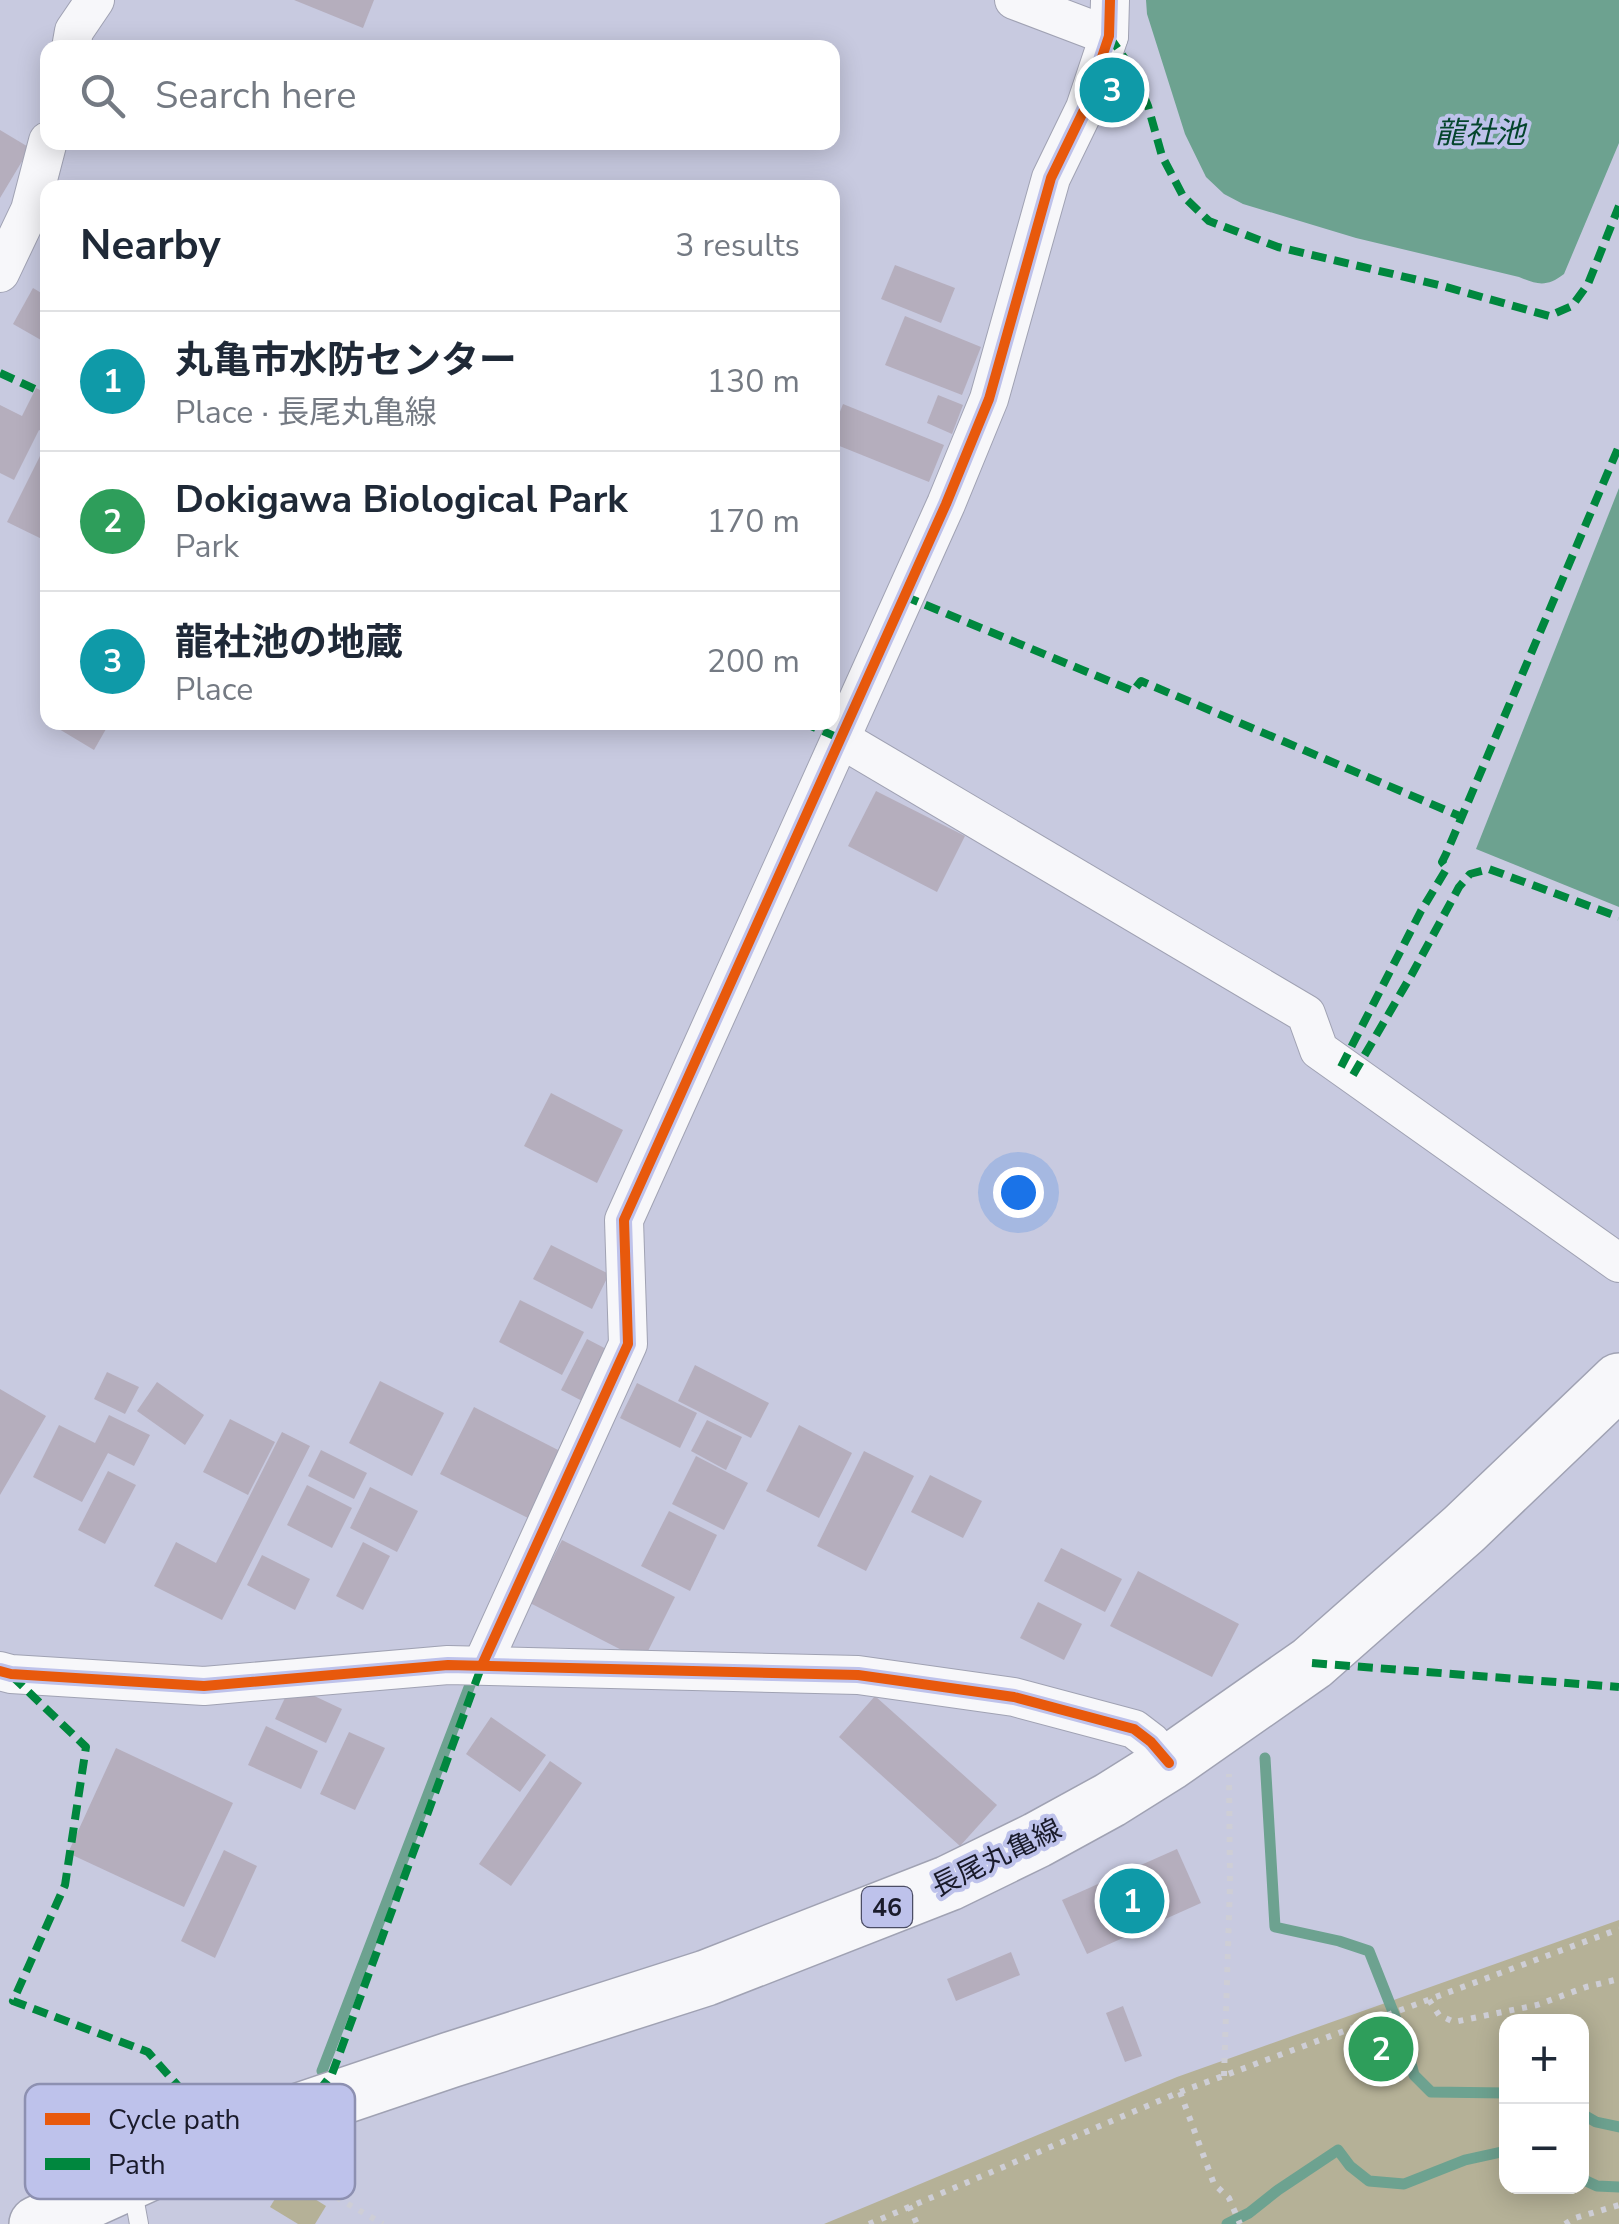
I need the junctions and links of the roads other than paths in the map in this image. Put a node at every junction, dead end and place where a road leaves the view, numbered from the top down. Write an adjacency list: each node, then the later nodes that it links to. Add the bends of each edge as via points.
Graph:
1 (95, 0): 4 (street)
2 (1014, 0): 3 (street)
3 (1110, 18): 7 (street, via 1084,108 1051,178 989,399)
4 (72, 40)
5 (46, 150): 6 (street, via 30,210)
6 (0, 273)
7 (841, 738): 8 (street, via 1306,1014 1319,1050); 10 (street, via 624,1220 628,1344)
8 (1619, 1263)
9 (1619, 1381): 12 (main road, 長尾丸亀線 / 46, via 1312,1663)
10 (482, 1665): 11 (street, via 204,1686); 12 (street, via 897,1680 1014,1697 1134,1729)
11 (0, 1671)
12 (1168, 1763): 13 (main road, 長尾丸亀線 / 46, via 949,1883 706,1978)
13 (355, 2093)
14 (135, 2202): 15 (main road, 長尾丸亀線 / 46)
15 (36, 2224)

